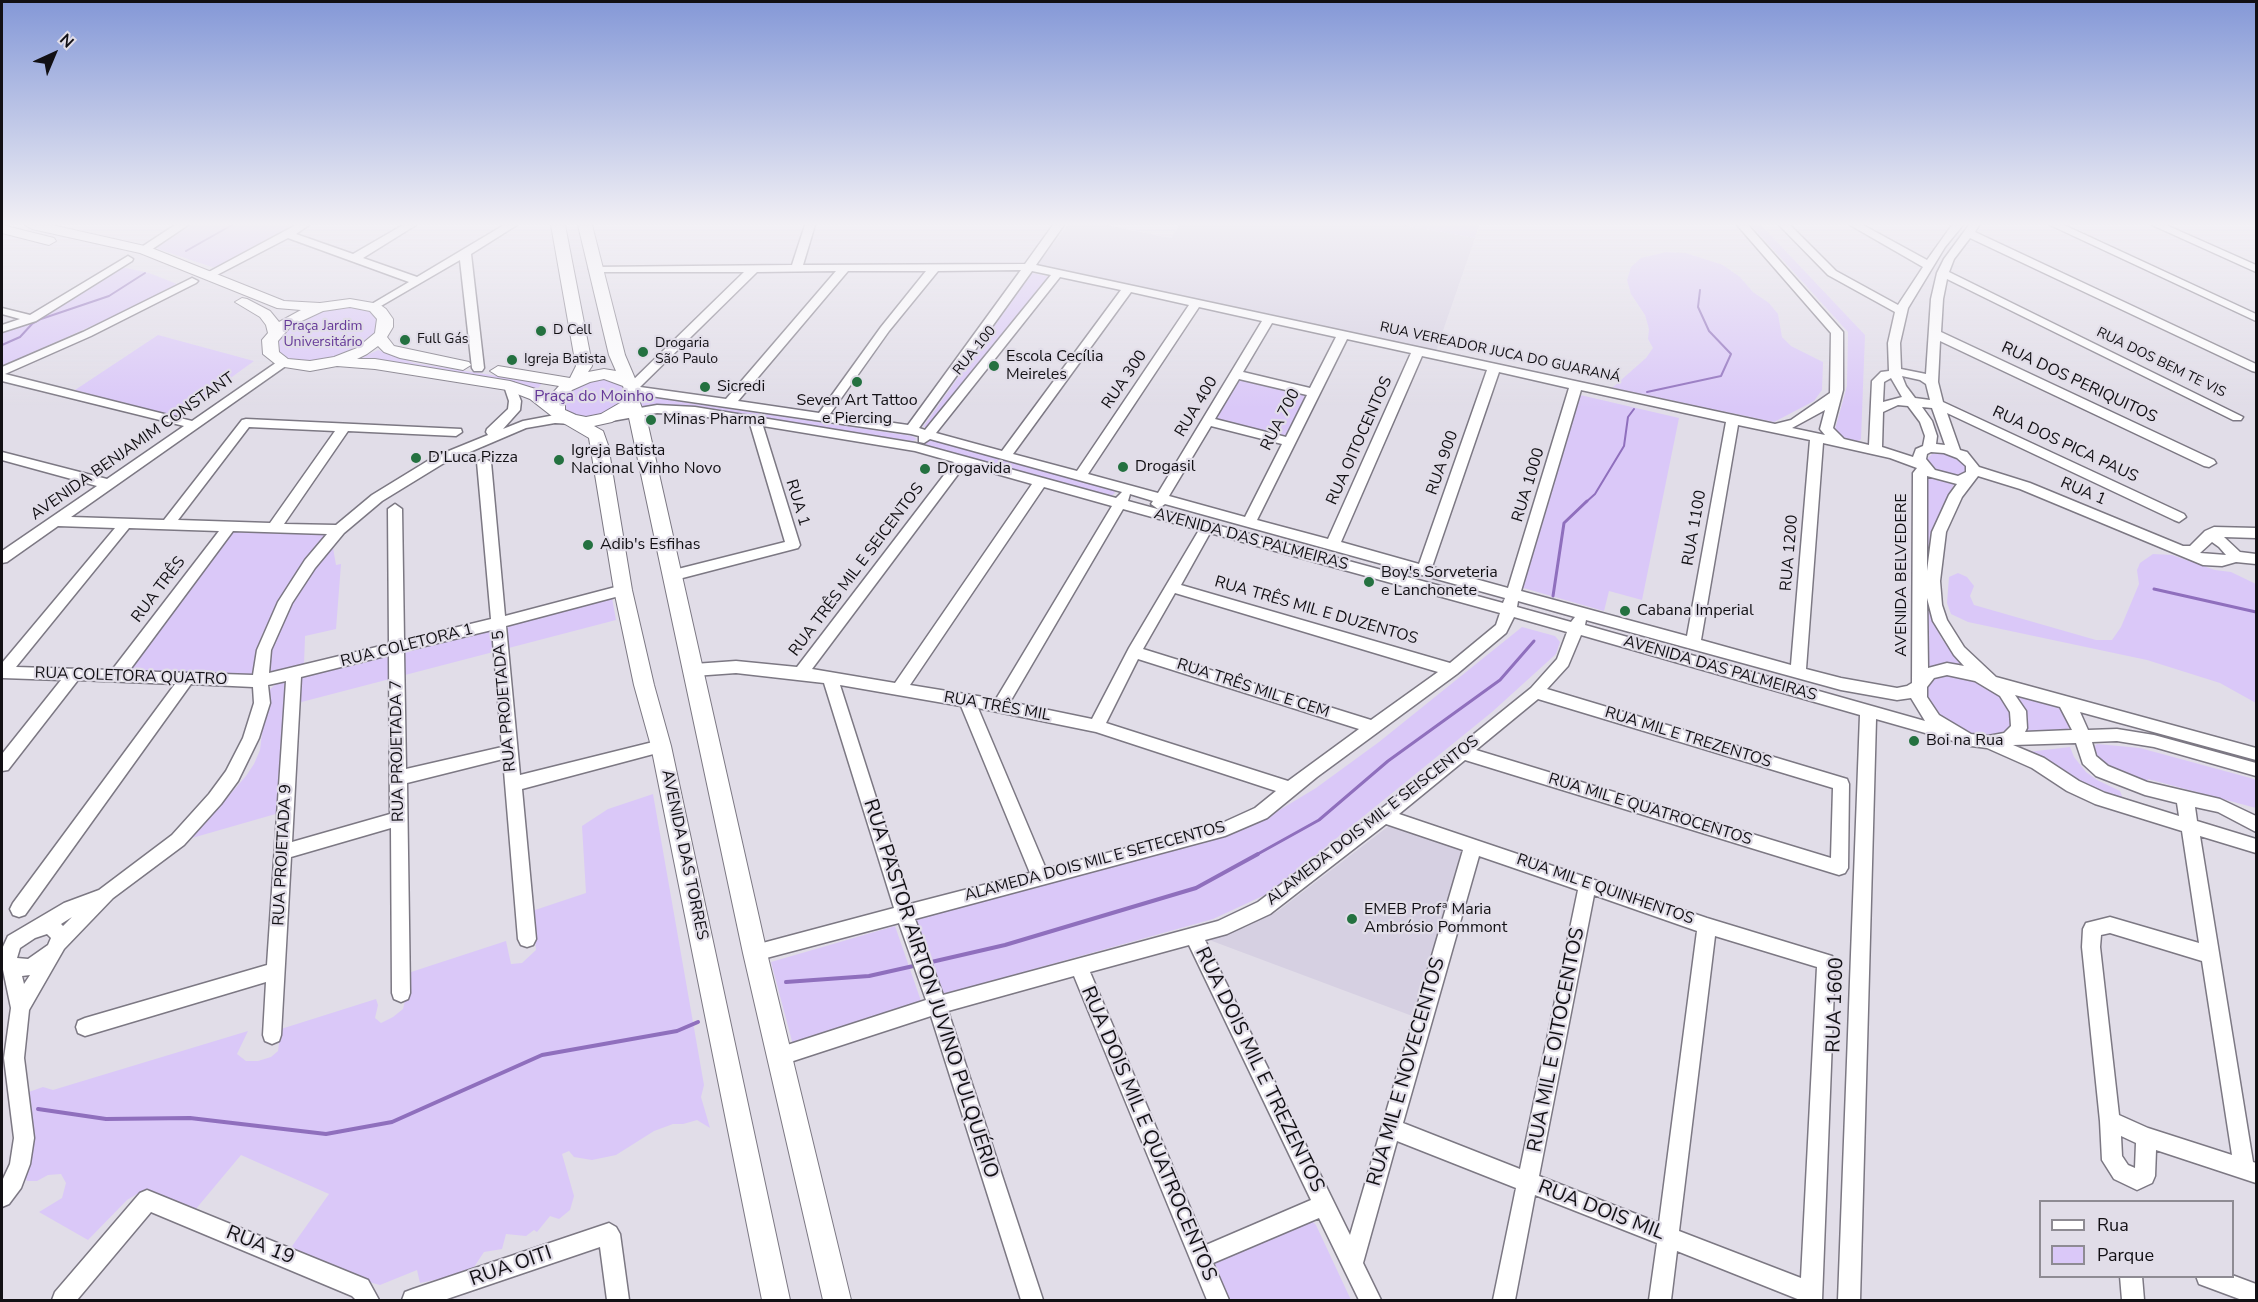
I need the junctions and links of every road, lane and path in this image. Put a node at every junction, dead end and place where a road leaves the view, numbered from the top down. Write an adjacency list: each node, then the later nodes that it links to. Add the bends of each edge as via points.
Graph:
1 (84, 286): 28 (street)
2 (183, 286): 42 (street)
3 (203, 286): 32 (main road, via 258,309 270,319)
4 (235, 286): 24 (main road, via 282,305)
5 (409, 286): 25 (street)
6 (469, 286): 39 (street)
7 (570, 286): 46 (main road, via 584,359)
8 (599, 286): 51 (main road, via 617,355)
9 (737, 286): 51 (street)
10 (830, 286): 54 (street)
11 (920, 286): 57 (street)
12 (1015, 286): 67 (street)
13 (1048, 286): 69 (street, RUA 100)
14 (1118, 286): 22 (street, RUA VEREADOR JUCA DO GUARANÁ)
15 (1796, 286): 52 (street, via 1839,338)
16 (1855, 286): 27 (street)
17 (1915, 286): 27 (street)
18 (1940, 286): 33 (street)
19 (1969, 286): 58 (street, RUA DOS BEM TE VIS)
20 (2085, 286): 41 (street)
21 (2186, 286): 29 (street)
22 (1128, 288): 23 (street, RUA VEREADOR JUCA DO GUARANÁ); 78 (street)
23 (1196, 303): 30 (street, RUA VEREADOR JUCA DO GUARANÁ); 85 (street, RUA 300)
24 (320, 307): 25 (main road, via 350,303); 32 (main road, via 286,323)
25 (374, 307): 35 (main road, via 385,319)
26 (2, 311): 28 (street)
27 (1900, 311): 43 (street, via 1894,343)
28 (32, 318): 31 (street)
29 (2256, 318)
30 (1269, 319): 34 (street, RUA VEREADOR JUCA DO GUARANÁ); 44 (street, RUA 400)
31 (2, 329)
32 (275, 333): 37 (main road, via 269,344 271,354)
33 (1935, 334): 47 (street); 83 (street, RUA DOS PERIQUITOS)
34 (1342, 335): 36 (street, RUA VEREADOR JUCA DO GUARANÁ); 50 (street, RUA 700)
35 (379, 338): 38 (main road, via 351,357); 39 (main road, via 389,349 400,353)
36 (1418, 351): 40 (street, RUA VEREADOR JUCA DO GUARANÁ); 104 (street, RUA OITOCENTOS)
37 (284, 363): 38 (main road); 64 (street, AVENIDA BENJAMIM CONSTANT)
38 (325, 364): 48 (main road, AVENIDA DAS TORRES, via 375,364)
39 (478, 368): 46 (main road)
40 (1494, 368): 49 (street, RUA VEREADOR JUCA DO GUARANÁ); 109 (street, RUA 900)
41 (2256, 368)
42 (2, 371)
43 (1895, 373): 47 (street, via 1914,373); 53 (street); 56 (street, via 1878,381)
44 (1236, 374): 50 (street); 63 (street, RUA 400)
45 (2, 376): 64 (street)
46 (574, 382): 51 (main road, via 604,374); 59 (main road, via 556,403)
47 (1932, 382): 55 (street)
48 (510, 386): 59 (main road, AVENIDA DAS TORRES, via 536,395); 74 (street, via 514,410 502,425)
49 (1576, 386): 60 (street, RUA VEREADOR JUCA DO GUARANÁ); 113 (street, RUA 1000)
50 (1313, 393): 72 (street, RUA 700)
51 (632, 394): 54 (street, AVENIDA DAS PALMEIRAS); 59 (main road, via 626,407 606,418); 61 (street, AVENIDA DAS PALMEIRAS, via 657,409); 110 (main road)
52 (1835, 394): 62 (street); 73 (street, via 1826,429)
53 (1908, 401): 55 (street, RUA DOS PICA PAUS); 56 (street); 81 (street, via 1926,421 1931,436)
54 (731, 402): 57 (street, AVENIDA DAS PALMEIRAS)
55 (1937, 404): 77 (street); 93 (street, RUA DOS PICA PAUS)
56 (1876, 410): 76 (street)
57 (822, 417): 67 (street, AVENIDA DAS PALMEIRAS)
58 (2237, 417)
59 (569, 418): 74 (street, via 539,420); 112 (main road, AVENIDA DAS TORRES, via 597,435)
60 (1733, 419): 66 (street, RUA VEREADOR JUCA DO GUARANÁ); 117 (street, RUA 1100)
61 (755, 420): 75 (street, AVENIDA DAS PALMEIRAS); 110 (street, RUA 1, via 793,545)
62 (1800, 420): 66 (street); 70 (street)
63 (1208, 421): 72 (street); 89 (street, RUA 400)
64 (194, 425): 87 (street, AVENIDA BENJAMIM CONSTANT)
65 (345, 426): 68 (street); 97 (street, via 246,423); 100 (street)
66 (1774, 428): 70 (street, RUA VEREADOR JUCA DO GUARANÁ)
67 (911, 429): 69 (street, AVENIDA DAS PALMEIRAS)
68 (456, 432)
69 (929, 434): 75 (street, RUA 100); 78 (street, AVENIDA DAS PALMEIRAS)
70 (1802, 435): 71 (street, RUA VEREADOR JUCA DO GUARANÁ)
71 (1817, 438): 73 (street, RUA VEREADOR JUCA DO GUARANÁ); 124 (street, RUA 1200)
72 (1289, 442): 95 (street, RUA 700)
73 (1840, 443): 76 (street, RUA VEREADOR JUCA DO GUARANÁ)
74 (474, 444): 101 (street, via 411,475)
75 (915, 447): 80 (street, AVENIDA DAS PALMEIRAS)
76 (1875, 450): 81 (street, RUA VEREADOR JUCA DO GUARANÁ)
77 (1954, 451): 81 (street); 84 (street, via 1968,460)
78 (1006, 454): 85 (street, AVENIDA DAS PALMEIRAS)
79 (2, 456): 87 (street)
80 (963, 459): 86 (street, AVENIDA DAS PALMEIRAS); 127 (street, RUA TRÊS MIL E SEICENTOS)
81 (1923, 459): 84 (street, via 1949,480); 134 (street, AVENIDA BELVEDERE)
82 (484, 462): 116 (street, RUA PROJETADA 5)
83 (2209, 463)
84 (1972, 473): 105 (street, RUA 1, via 2025,486); 132 (street, AVENIDA BELVEDERE, via 1956,495 1939,532 1933,580 1935,605 1959,651)
85 (1081, 475): 88 (street, AVENIDA DAS PALMEIRAS)
86 (1040, 482): 90 (street, AVENIDA DAS PALMEIRAS); 135 (street)
87 (108, 484): 94 (street, AVENIDA BENJAMIM CONSTANT)
88 (1128, 488): 89 (street, AVENIDA DAS PALMEIRAS); 90 (street)
89 (1162, 497): 92 (street, RUA 400); 95 (street, AVENIDA DAS PALMEIRAS)
90 (1119, 503): 92 (street, AVENIDA DAS PALMEIRAS); 139 (street)
91 (395, 509): 118 (street, RUA PROJETADA 7)
92 (1153, 513): 99 (street, AVENIDA DAS PALMEIRAS)
93 (2179, 517)
94 (55, 521): 96 (street); 106 (street, AVENIDA BENJAMIM CONSTANT)
95 (1250, 521): 104 (street, AVENIDA DAS PALMEIRAS)
96 (126, 523): 97 (street); 123 (street)
97 (168, 524): 98 (street)
98 (230, 526): 100 (street); 128 (street, RUA TRÊS)
99 (1207, 527): 111 (street); 114 (street, AVENIDA DAS PALMEIRAS)
100 (274, 528): 101 (street)
101 (339, 530): 131 (street, via 285,602 264,650)
102 (2256, 533): 103 (street)
103 (2210, 534): 105 (street, via 2193,551); 107 (street)
104 (1333, 544): 109 (street, AVENIDA DAS PALMEIRAS)
105 (2178, 551): 107 (street, RUA 1, via 2212,562)
106 (5, 553)
107 (2236, 557): 108 (street, RUA 1)
108 (2256, 559)
109 (1424, 570): 113 (street, AVENIDA DAS PALMEIRAS)
110 (671, 576): 121 (main road)
111 (1171, 587): 119 (street); 122 (street, RUA TRÊS MIL E DUZENTOS)
112 (623, 590): 116 (street, RUA COLETORA 1); 147 (main road, AVENIDA DAS TORRES)
113 (1514, 594): 114 (street, RUA 1000); 115 (street, AVENIDA DAS PALMEIRAS)
114 (1509, 610): 115 (street, AVENIDA DAS PALMEIRAS); 122 (street, ALAMEDA DOIS MIL E SETECENTOS, via 1501,629)
115 (1579, 620): 117 (street, AVENIDA DAS PALMEIRAS); 133 (street, AVENIDA DAS PALMEIRAS); 136 (street, ALAMEDA DOIS MIL E SEISCENTOS, via 1563,662)
116 (498, 623): 118 (street, RUA COLETORA 1); 148 (street, RUA PROJETADA 5)
117 (1693, 644): 120 (street, AVENIDA DAS PALMEIRAS)
118 (397, 648): 126 (street, RUA COLETORA 1); 153 (street, RUA PROJETADA 7)
119 (1134, 652): 141 (street); 142 (street, RUA TRÊS MIL E CEM)
120 (1776, 667): 124 (street, AVENIDA DAS PALMEIRAS); 133 (street)
121 (694, 670): 127 (street, RUA TRÊS MIL, via 736,667); 177 (main road)
122 (1452, 670): 142 (street, ALAMEDA DOIS MIL E SETECENTOS)
123 (2, 672): 125 (street, RUA COLETORA QUATRO)
124 (1798, 672): 134 (street, AVENIDA DAS PALMEIRAS, via 1890,693 1903,694)
125 (74, 674): 128 (street, RUA COLETORA QUATRO); 151 (street)
126 (294, 674): 131 (street, RUA COLETORA 1); 163 (street, RUA PROJETADA 9)
127 (801, 674): 129 (street, RUA TRÊS MIL)
128 (116, 676): 130 (street, RUA COLETORA QUATRO)
129 (830, 678): 135 (street, RUA TRÊS MIL); 169 (street, RUA PASTOR AIRTON JUVINO PULQUÉRIO)
130 (186, 680): 131 (street, RUA COLETORA QUATRO); 168 (street)
131 (260, 681): 167 (street, via 262,703 252,738 232,776 178,840)
132 (1991, 682): 134 (street, via 1969,672 1947,669 1929,674); 138 (street); 145 (street, via 2005,692 2018,711 2019,728)
133 (1772, 684): 140 (street, AVENIDA DAS PALMEIRAS)
134 (1919, 685): 143 (street, via 1924,708)
135 (898, 690): 137 (street, RUA TRÊS MIL)
136 (1536, 692): 149 (street, ALAMEDA DOIS MIL E SEISCENTOS); 164 (street, RUA MIL E TREZENTOS, via 1841,784)
137 (967, 701): 139 (street, RUA TRÊS MIL); 165 (street)
138 (2064, 701): 144 (street); 150 (street)
139 (1000, 705): 141 (street, RUA TRÊS MIL)
140 (1868, 710): 143 (street, AVENIDA DAS PALMEIRAS); 213 (street, RUA 1600)
141 (1096, 726): 155 (street, RUA TRÊS MIL)
142 (1372, 727): 155 (street, ALAMEDA DOIS MIL E SETECENTOS)
143 (1958, 735): 146 (street)
144 (2080, 736): 145 (street); 152 (street, via 2117,735 2154,741); 156 (street, via 2089,759 2102,771)
145 (2008, 739): 146 (street)
146 (1988, 742): 160 (street, via 2038,763 2087,793)
147 (661, 746): 154 (street); 201 (main road, AVENIDA DAS TORRES)
148 (510, 751): 153 (street); 154 (street, RUA PROJETADA 5)
149 (1461, 752): 157 (street, ALAMEDA DOIS MIL E SEISCENTOS); 164 (street, RUA MIL E QUATROCENTOS)
150 (2256, 754)
151 (2, 765)
152 (2256, 769)
153 (398, 777): 158 (street, RUA PROJETADA 7)
154 (513, 784): 175 (street, RUA PROJETADA 5)
155 (1292, 789): 165 (street, ALAMEDA DOIS MIL E SETECENTOS, via 1261,813 1225,829)
156 (2185, 798): 159 (street, via 2220,806); 160 (street)
157 (1384, 816): 161 (street, RUA MIL E QUINHENTOS); 172 (street, ALAMEDA DOIS MIL E SEISCENTOS, via 1264,908 1221,928)
158 (399, 819): 163 (street); 182 (street, RUA PROJETADA 7)
159 (2256, 825)
160 (2191, 828): 162 (street); 178 (street)
161 (1473, 844): 166 (street, RUA MIL E QUINHENTOS); 189 (street, RUA MIL E NOVECENTOS)
162 (2256, 846)
163 (283, 852): 181 (street, RUA PROJETADA 9)
164 (1839, 868)
165 (1041, 876): 169 (street, ALAMEDA DOIS MIL E SETECENTOS)
166 (1587, 885): 170 (street, RUA MIL E QUINHENTOS); 192 (street, RUA MIL E OITOCENTOS)
167 (107, 893): 171 (street); 176 (street)
168 (19, 909)
169 (904, 913): 177 (street, ALAMEDA DOIS MIL E SETECENTOS); 183 (street, RUA PASTOR AIRTON JUVINO PULQUÉRIO)
170 (1707, 926): 195 (street); 203 (street, RUA MIL E QUINHENTOS, via 1826,963)
171 (39, 928): 173 (street); 176 (street, via 54,928 60,937)
172 (1193, 934): 180 (street, ALAMEDA DOIS MIL E SEISCENTOS); 194 (street, RUA DOIS MIL E TREZENTOS)
173 (21, 936): 174 (street); 179 (street, via 9,950)
174 (2, 939)
175 (527, 939)
176 (57, 947): 179 (street, via 33,966 17,968); 184 (street)
177 (755, 953): 187 (main road)
178 (2210, 955): 188 (street, via 2110,925 2092,929); 191 (street)
179 (7, 963): 184 (street)
180 (1079, 967): 183 (street, ALAMEDA DOIS MIL E SEISCENTOS); 196 (street, RUA DOIS MIL E QUATROCENTOS)
181 (276, 971): 185 (street); 186 (street, RUA PROJETADA 9)
182 (401, 993)
183 (937, 1005): 187 (street); 208 (street, RUA PASTOR AIRTON JUVINO PULQUÉRIO)
184 (20, 1008): 193 (street, via 14,1058 24,1137 14,1181)
185 (85, 1027)
186 (272, 1035)
187 (781, 1056): 202 (main road)
188 (2110, 1121): 190 (street); 190 (street, via 2112,1160 2121,1172 2137,1180 2145,1176)
189 (1391, 1129): 192 (street, RUA DOIS MIL); 197 (street, RUA MIL E NOVECENTOS)
190 (2146, 1137): 191 (street)
191 (2250, 1171)
192 (1528, 1182): 195 (street, RUA DOIS MIL); 211 (street, RUA MIL E OITOCENTOS)
193 (2, 1197)
194 (1324, 1205): 196 (street, RUA DOIS MIL E TREZENTOS); 197 (street, RUA DOIS MIL E TREZENTOS)
195 (1669, 1238): 203 (street, RUA DOIS MIL); 212 (street)
196 (1200, 1258): 209 (street, RUA DOIS MIL E QUATROCENTOS)
197 (1352, 1264): 210 (street, RUA DOIS MIL E TREZENTOS)
198 (2131, 1278): 214 (street)
199 (2212, 1278): 200 (street)
200 (2256, 1294)
201 (778, 1297)
202 (831, 1297)
203 (1811, 1297)
204 (63, 1300): 205 (street, RUA 19, via 147,1200 360,1288)
205 (368, 1300)
206 (413, 1300): 207 (street, RUA OITI, via 609,1234)
207 (618, 1300)
208 (1032, 1300)
209 (1218, 1300)
210 (1370, 1300)
211 (1504, 1300)
212 (1660, 1300)
213 (1849, 1300)
214 (2133, 1300)

